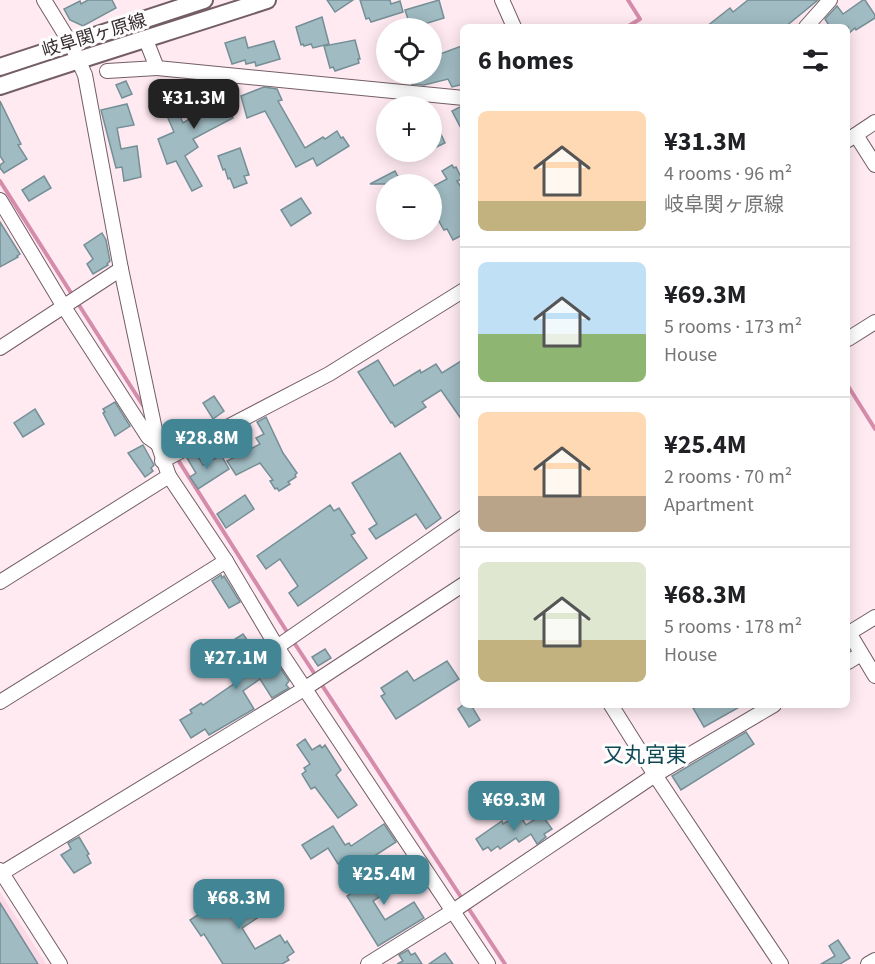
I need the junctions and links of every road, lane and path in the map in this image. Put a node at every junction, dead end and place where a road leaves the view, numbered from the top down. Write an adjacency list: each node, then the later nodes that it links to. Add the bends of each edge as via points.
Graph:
1 (44, 0): 9 (street)
2 (204, 0): 9 (main road, 岐阜関ヶ原線)
3 (267, 0): 8 (main road, 岐阜関ヶ原線)
4 (502, 0): 6 (street)
5 (830, 0): 7 (street)
6 (513, 24)
7 (809, 24)
8 (146, 40): 10 (main road, 岐阜関ヶ原線); 12 (street)
9 (71, 44): 10 (street); 11 (main road, 岐阜関ヶ原線)
10 (80, 59): 14 (main road, 岐阜関ヶ原線); 20 (street)
11 (0, 67)
12 (158, 68): 13 (street); 15 (street)
13 (107, 71)
14 (0, 86)
15 (460, 98)
16 (875, 122): 17 (street)
17 (852, 138): 18 (street)
18 (875, 165)
19 (0, 200): 22 (street)
20 (121, 269): 22 (street); 26 (street)
21 (460, 292): 27 (street, via 329,374)
22 (64, 307): 25 (street); 26 (street, via 148,437)
23 (875, 322): 24 (street)
24 (850, 338)
25 (0, 348)
26 (158, 444): 27 (street)
27 (162, 461): 28 (street)
28 (169, 476): 30 (street); 31 (street)
29 (460, 520): 36 (street)
30 (226, 561): 36 (street); 41 (street)
31 (0, 582)
32 (460, 587): 40 (street)
33 (875, 617): 34 (street)
34 (850, 631)
35 (850, 635): 37 (street)
36 (277, 647): 40 (street)
37 (861, 654): 38 (street); 39 (street)
38 (850, 661)
39 (875, 676)
40 (304, 689): 45 (street); 46 (street)
41 (0, 702)
42 (613, 708): 44 (street)
43 (769, 708): 44 (street)
44 (655, 775): 46 (street); 51 (street)
45 (1, 872): 48 (street)
46 (453, 912): 49 (street); 50 (street)
47 (875, 960): 52 (street)
48 (60, 964)
49 (368, 964)
50 (489, 964)
51 (781, 964)
52 (868, 964)

